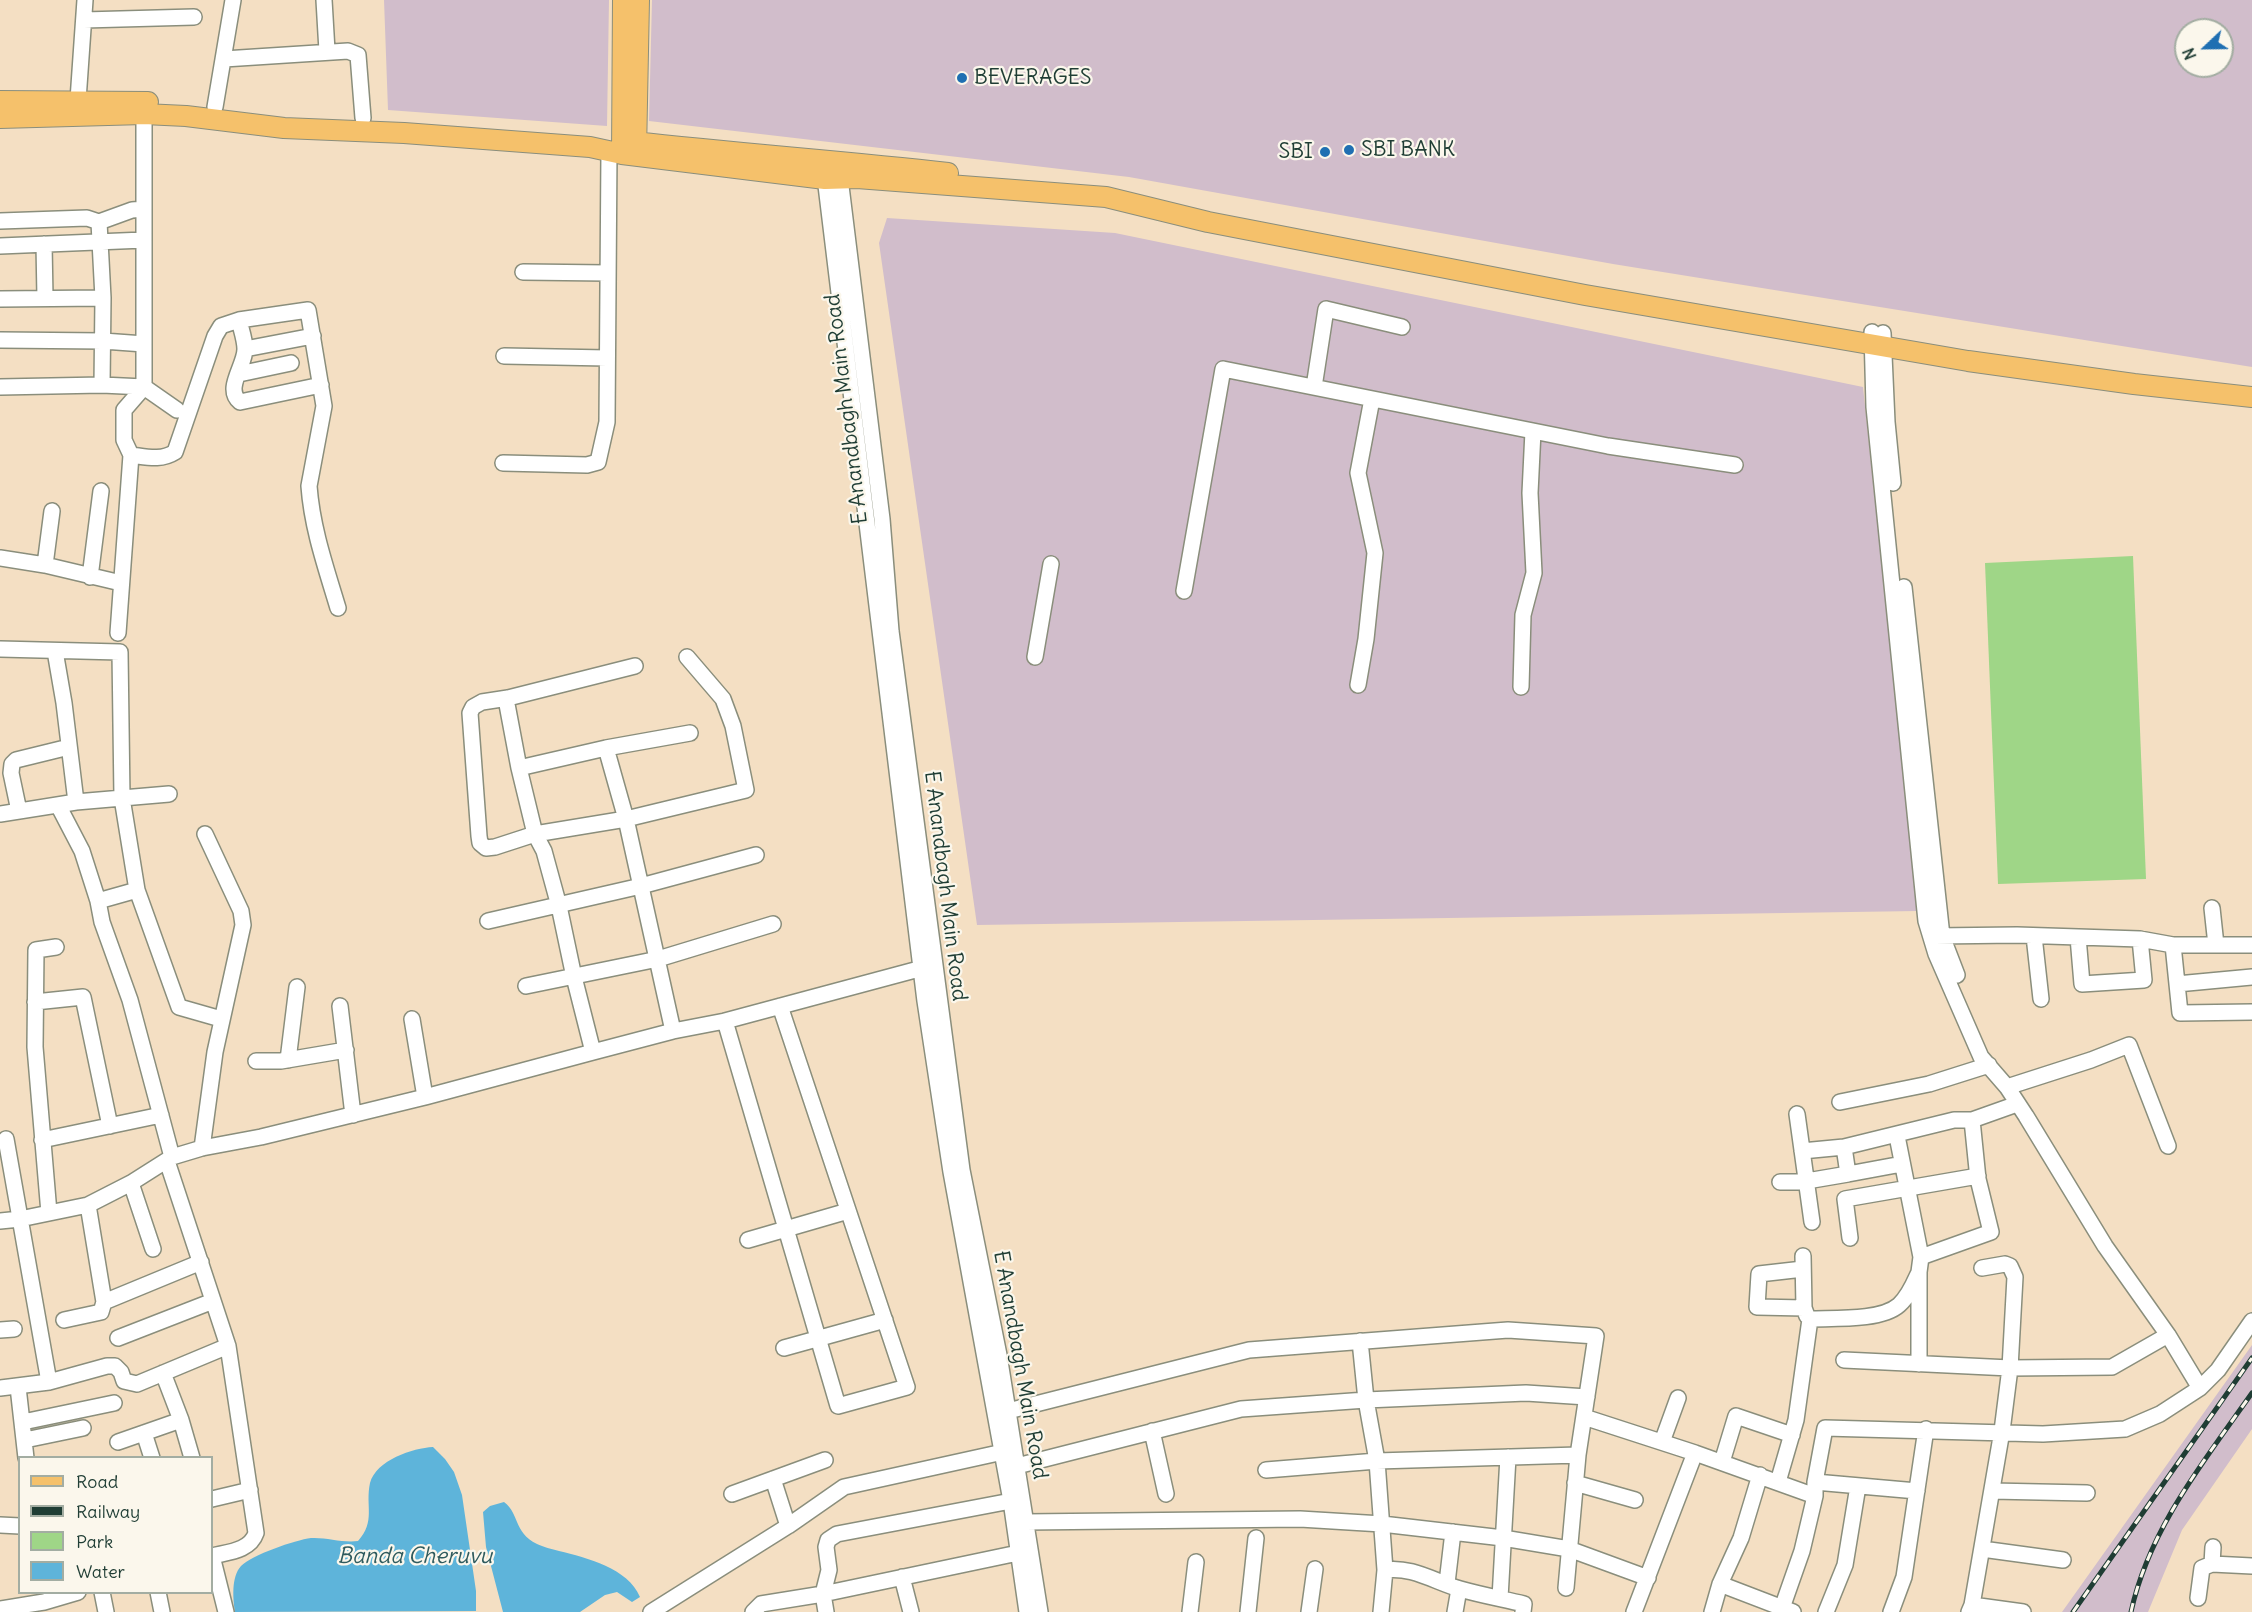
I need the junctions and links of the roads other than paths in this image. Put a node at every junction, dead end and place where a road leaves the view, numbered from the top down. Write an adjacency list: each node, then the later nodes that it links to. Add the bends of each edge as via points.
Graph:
1 (85, 0): 7 (street)
2 (233, 0): 9 (street)
3 (324, 0): 8 (street)
4 (623, 0): 16 (main road)
5 (639, 0): 16 (main road)
6 (194, 17): 7 (street)
7 (84, 20): 10 (street)
8 (327, 51): 9 (street); 15 (street, via 358,55)
9 (224, 59): 12 (street)
10 (78, 100): 11 (main road); 12 (main road)
11 (0, 101)
12 (215, 107): 15 (main road, via 285,116)
13 (144, 114): 14 (main road); 16 (main road, via 284,128 404,132); 18 (street)
14 (0, 118)
15 (363, 118): 16 (main road, via 454,124)
16 (625, 149): 17 (main road); 26 (street)
17 (832, 170): 33 (main road, via 857,178 1106,197 1208,222); 103 (street, E Anandbagh Main Road, via 882,519)
18 (144, 208): 20 (street); 21 (street)
19 (0, 221): 20 (street, via 87,218)
20 (99, 222): 22 (street)
21 (144, 240): 22 (street); 36 (street)
22 (101, 243): 23 (street); 28 (street)
23 (45, 244): 24 (street); 27 (street)
24 (0, 246)
25 (523, 272): 26 (street)
26 (607, 273): 39 (street)
27 (45, 298): 28 (street); 29 (street)
28 (103, 298): 35 (street)
29 (0, 299)
30 (239, 320): 32 (street, via 308,310); 37 (street); 52 (street, via 221,326 215,336 175,452 159,458)
31 (1402, 327): 47 (street, via 1326,309)
32 (313, 336): 37 (street); 43 (street)
33 (1877, 339): 44 (main road); 48 (main road, via 2016,368); 94 (street, via 1906,668)
34 (0, 340): 35 (street)
35 (103, 341): 36 (street); 42 (street)
36 (144, 344): 46 (street)
37 (245, 349): 41 (street)
38 (504, 356): 39 (street)
39 (607, 358): 53 (street, via 608,422 598,462)
40 (291, 363): 41 (street)
41 (239, 374): 43 (street, via 232,389 234,398 240,402)
42 (102, 385): 45 (street); 46 (street)
43 (321, 385): 63 (street, via 324,413 310,497)
44 (2252, 385)
45 (0, 387)
46 (144, 387): 50 (street); 52 (street, via 124,410 124,440)
47 (1314, 387): 49 (street); 62 (street, via 1222,369)
48 (2252, 397)
49 (1372, 399): 51 (street); 70 (street, via 1358,473 1375,553)
50 (177, 410)
51 (1533, 431): 54 (street); 71 (street, via 1530,493 1534,573 1523,615)
52 (131, 455): 61 (street)
53 (503, 463)
54 (1735, 465)
55 (101, 491): 60 (street)
56 (52, 511): 59 (street)
57 (0, 558): 59 (street)
58 (1051, 564): 68 (street)
59 (45, 565): 60 (street)
60 (90, 577): 61 (street)
61 (121, 583): 64 (street)
62 (1184, 591)
63 (338, 608)
64 (117, 633)
65 (0, 649): 66 (street)
66 (55, 651): 74 (street); 78 (street, via 120,652)
67 (687, 657): 83 (street, via 723,699 733,726 746,790)
68 (1035, 657)
69 (635, 666): 72 (street)
70 (1358, 686)
71 (1521, 687)
72 (506, 699): 76 (street); 85 (street, via 482,702 470,712 480,843 486,848 495,847)
73 (690, 733): 75 (street)
74 (69, 747): 79 (street); 81 (street, via 12,764)
75 (606, 748): 76 (street); 83 (street)
76 (519, 768): 85 (street)
77 (169, 794): 78 (street)
78 (122, 798): 79 (street); 88 (street)
79 (76, 802): 80 (street)
80 (58, 806): 81 (street); 89 (street, via 82,851)
81 (19, 811): 82 (street)
82 (0, 814)
83 (626, 819): 85 (street); 87 (street)
84 (205, 834): 114 (street, via 241,911 243,925)
85 (535, 834): 90 (street, via 544,851)
86 (756, 855): 87 (street)
87 (641, 886): 90 (street); 102 (street)
88 (137, 890): 89 (street); 114 (street, via 179,1007)
89 (98, 901): 128 (street)
90 (559, 906): 92 (street); 104 (street)
91 (2212, 908): 99 (street)
92 (488, 921)
93 (773, 924): 102 (street)
94 (1936, 936): 95 (street); 122 (street, via 1989,1054)
95 (2034, 936): 96 (street); 109 (street)
96 (2078, 937): 97 (street); 97 (street, via 2082,984 2144,980)
97 (2140, 939): 98 (street)
98 (2173, 945): 99 (street); 106 (street)
99 (2216, 945): 100 (street)
100 (2252, 945)
101 (56, 946): 110 (street, via 36,950)
102 (658, 959): 104 (street); 117 (street)
103 (927, 966): 112 (street); 184 (street, E Anandbagh Main Road); 197 (street, E Anandbagh Main Road, via 951,1172)
104 (574, 977): 107 (street); 119 (street)
105 (2252, 977): 106 (street)
106 (2177, 984): 113 (street, via 2182,1014)
107 (526, 986)
108 (297, 987): 120 (street)
109 (2041, 999)
110 (35, 1002): 131 (street, via 83,997); 134 (street)
111 (340, 1006): 118 (street)
112 (780, 1006): 116 (street); 148 (street)
113 (2252, 1012)
114 (221, 1019): 137 (street)
115 (412, 1019): 124 (street)
116 (725, 1021): 117 (street); 153 (street)
117 (673, 1031): 119 (street)
118 (346, 1050): 120 (street); 129 (street)
119 (593, 1052): 124 (street)
120 (288, 1060): 121 (street)
121 (256, 1061)
122 (1989, 1065): 123 (street); 125 (street, via 1929,1084)
123 (2007, 1087): 126 (street); 135 (street, via 2129,1045)
124 (425, 1097): 129 (street)
125 (1840, 1102)
126 (2017, 1104): 130 (street); 166 (street, via 2106,1246)
127 (1797, 1114): 138 (street)
128 (161, 1115): 131 (street); 139 (street)
129 (353, 1115): 137 (street)
130 (1972, 1120): 132 (street, via 1954,1120); 142 (street)
131 (110, 1126): 134 (street)
132 (1896, 1136): 136 (street); 140 (street)
133 (6, 1139): 150 (street)
134 (42, 1140): 149 (street)
135 (2168, 1146)
136 (1844, 1147): 138 (street); 141 (street)
137 (202, 1148): 139 (street)
138 (1802, 1151): 143 (street)
139 (170, 1159): 144 (street); 157 (street)
140 (1902, 1164): 141 (street); 146 (street)
141 (1848, 1174): 143 (street)
142 (1978, 1176): 146 (street); 158 (street, via 1991,1232)
143 (1806, 1181): 145 (street); 152 (street)
144 (131, 1182): 147 (street); 156 (street)
145 (1780, 1182)
146 (1907, 1188): 154 (street, via 1845,1199); 158 (street)
147 (88, 1205): 149 (street); 161 (street)
148 (848, 1211): 153 (street); 164 (street)
149 (49, 1213): 150 (street)
150 (20, 1219): 151 (street); 176 (street)
151 (0, 1221)
152 (1812, 1222)
153 (786, 1228): 155 (street); 168 (street)
154 (1850, 1238)
155 (748, 1240)
156 (153, 1250)
157 (201, 1262): 160 (street); 161 (street)
158 (1920, 1264): 162 (street, via 1905,1299 1889,1311 1853,1317); 173 (street)
159 (1982, 1268): 174 (street, via 2010,1266 2015,1277)
160 (213, 1301): 167 (street); 170 (street)
161 (104, 1302): 163 (street, via 101,1312)
162 (1807, 1314): 162 (street, via 1757,1307 1759,1274 1803,1263); 193 (street)
163 (64, 1320)
164 (885, 1320): 168 (street); 168 (street, via 907,1387 838,1407)
165 (2252, 1321): 179 (street, via 2218,1370)
166 (2168, 1335): 174 (street, via 2112,1367); 179 (street)
167 (118, 1338)
168 (818, 1339): 171 (street)
169 (1360, 1341): 180 (street, via 1508,1330 1596,1336); 182 (street); 184 (street, via 1249,1350)
170 (228, 1346): 175 (street); 215 (street)
171 (784, 1348)
172 (1844, 1360): 173 (street)
173 (1919, 1364): 174 (street)
174 (2010, 1368): 191 (street)
175 (163, 1373): 176 (street, via 130,1384 115,1366 107,1366); 186 (street)
176 (49, 1382): 177 (street)
177 (18, 1387): 178 (street); 187 (street)
178 (0, 1388)
179 (2200, 1388): 191 (street, via 2160,1414 2125,1429 2043,1434)
180 (1587, 1397): 182 (street, via 1526,1393); 185 (street)
181 (1678, 1398): 196 (street)
182 (1366, 1400): 190 (street, via 1241,1409); 205 (street)
183 (114, 1403): 187 (street)
184 (1008, 1411): 197 (street, E Anandbagh Main Road)
185 (1584, 1417): 196 (street); 199 (street)
186 (181, 1420): 192 (street); 202 (street)
187 (23, 1422): 194 (street)
188 (83, 1428): 194 (street)
189 (1926, 1429): 191 (street); 214 (street, via 1825,1428); 216 (street)
190 (1152, 1431): 207 (street); 220 (street)
191 (2002, 1431): 217 (street)
192 (144, 1433): 195 (street); 201 (street)
193 (1792, 1435): 206 (street, via 1737,1416); 211 (street)
194 (25, 1440): 200 (street)
195 (118, 1442)
196 (1662, 1442): 198 (street)
197 (1008, 1451): 207 (street, E Anandbagh Main Road); 223 (street, E Anandbagh Main Road); 228 (street, via 844,1487)
198 (1695, 1453): 206 (street); 245 (street)
199 (1578, 1455): 203 (street); 212 (street)
200 (26, 1456)
201 (151, 1456)
202 (191, 1456)
203 (1508, 1457): 205 (street); 231 (street)
204 (825, 1460): 210 (street)
205 (1377, 1461): 208 (street); 225 (street)
206 (1722, 1462): 209 (street)
207 (1017, 1466): 224 (street, E Anandbagh Main Road)
208 (1266, 1470)
209 (1760, 1475): 211 (street); 246 (street, via 1741,1538)
210 (773, 1479): 219 (street); 228 (street)
211 (1778, 1482): 214 (street)
212 (1575, 1483): 222 (street); 233 (street)
213 (1858, 1486): 214 (street); 216 (street); 276 (street, via 1845,1565)
214 (1815, 1489): 258 (street)
215 (250, 1490): 221 (street); 236 (street, via 256,1533 253,1541 243,1548)
216 (1917, 1491): 277 (street, via 1904,1577)
217 (1992, 1491): 218 (street); 234 (street)
218 (2087, 1493)
219 (732, 1494)
220 (1166, 1494)
221 (213, 1499)
222 (1635, 1500)
223 (1011, 1501): 235 (street, E Anandbagh Main Road); 252 (street, via 837,1534 826,1547 829,1570)
224 (1026, 1522): 225 (street, via 1300,1519); 267 (street, E Anandbagh Main Road)
225 (1382, 1524): 229 (street); 243 (street)
226 (0, 1525): 227 (street)
227 (18, 1526)
228 (788, 1526): 262 (street)
229 (1453, 1532): 231 (street); 247 (street)
230 (1256, 1538): 269 (street)
231 (1503, 1538): 233 (street); 253 (street)
232 (2213, 1547): 240 (street)
233 (1569, 1549): 245 (street); 248 (street)
234 (1982, 1549): 238 (street); 256 (street)
235 (1018, 1554): 244 (street); 266 (street, E Anandbagh Main Road)
236 (213, 1556)
237 (213, 1560): 261 (street)
238 (2063, 1560)
239 (1196, 1562): 268 (street)
240 (2212, 1564): 241 (street); 254 (street, via 2202,1568)
241 (2252, 1566)
242 (1315, 1569): 270 (street)
243 (1385, 1570): 247 (street, via 1398,1568); 271 (street)
244 (902, 1577): 252 (street); 265 (street)
245 (1648, 1578): 274 (street)
246 (1720, 1584): 258 (street); 275 (street)
247 (1453, 1586): 253 (street); 272 (street)
248 (1566, 1588)
249 (74, 1594): 255 (street)
250 (102, 1594): 259 (street)
251 (158, 1594): 260 (street)
252 (823, 1594): 263 (street, via 761,1604); 264 (street)
253 (1500, 1598): 273 (street, via 1524,1604)
254 (2198, 1598)
255 (45, 1602): 257 (street)
256 (1971, 1608): 278 (street)
257 (0, 1610)
258 (1787, 1610)
259 (106, 1612)
260 (162, 1612)
261 (226, 1612)
262 (651, 1612)
263 (753, 1612)
264 (826, 1612)
265 (911, 1612)
266 (1027, 1612)
267 (1040, 1612)
268 (1190, 1612)
269 (1248, 1612)
270 (1309, 1612)
271 (1381, 1612)
272 (1455, 1612)
273 (1522, 1612)
274 (1634, 1612)
275 (1712, 1612)
276 (1826, 1612)
277 (1891, 1612)
278 (2023, 1612)

